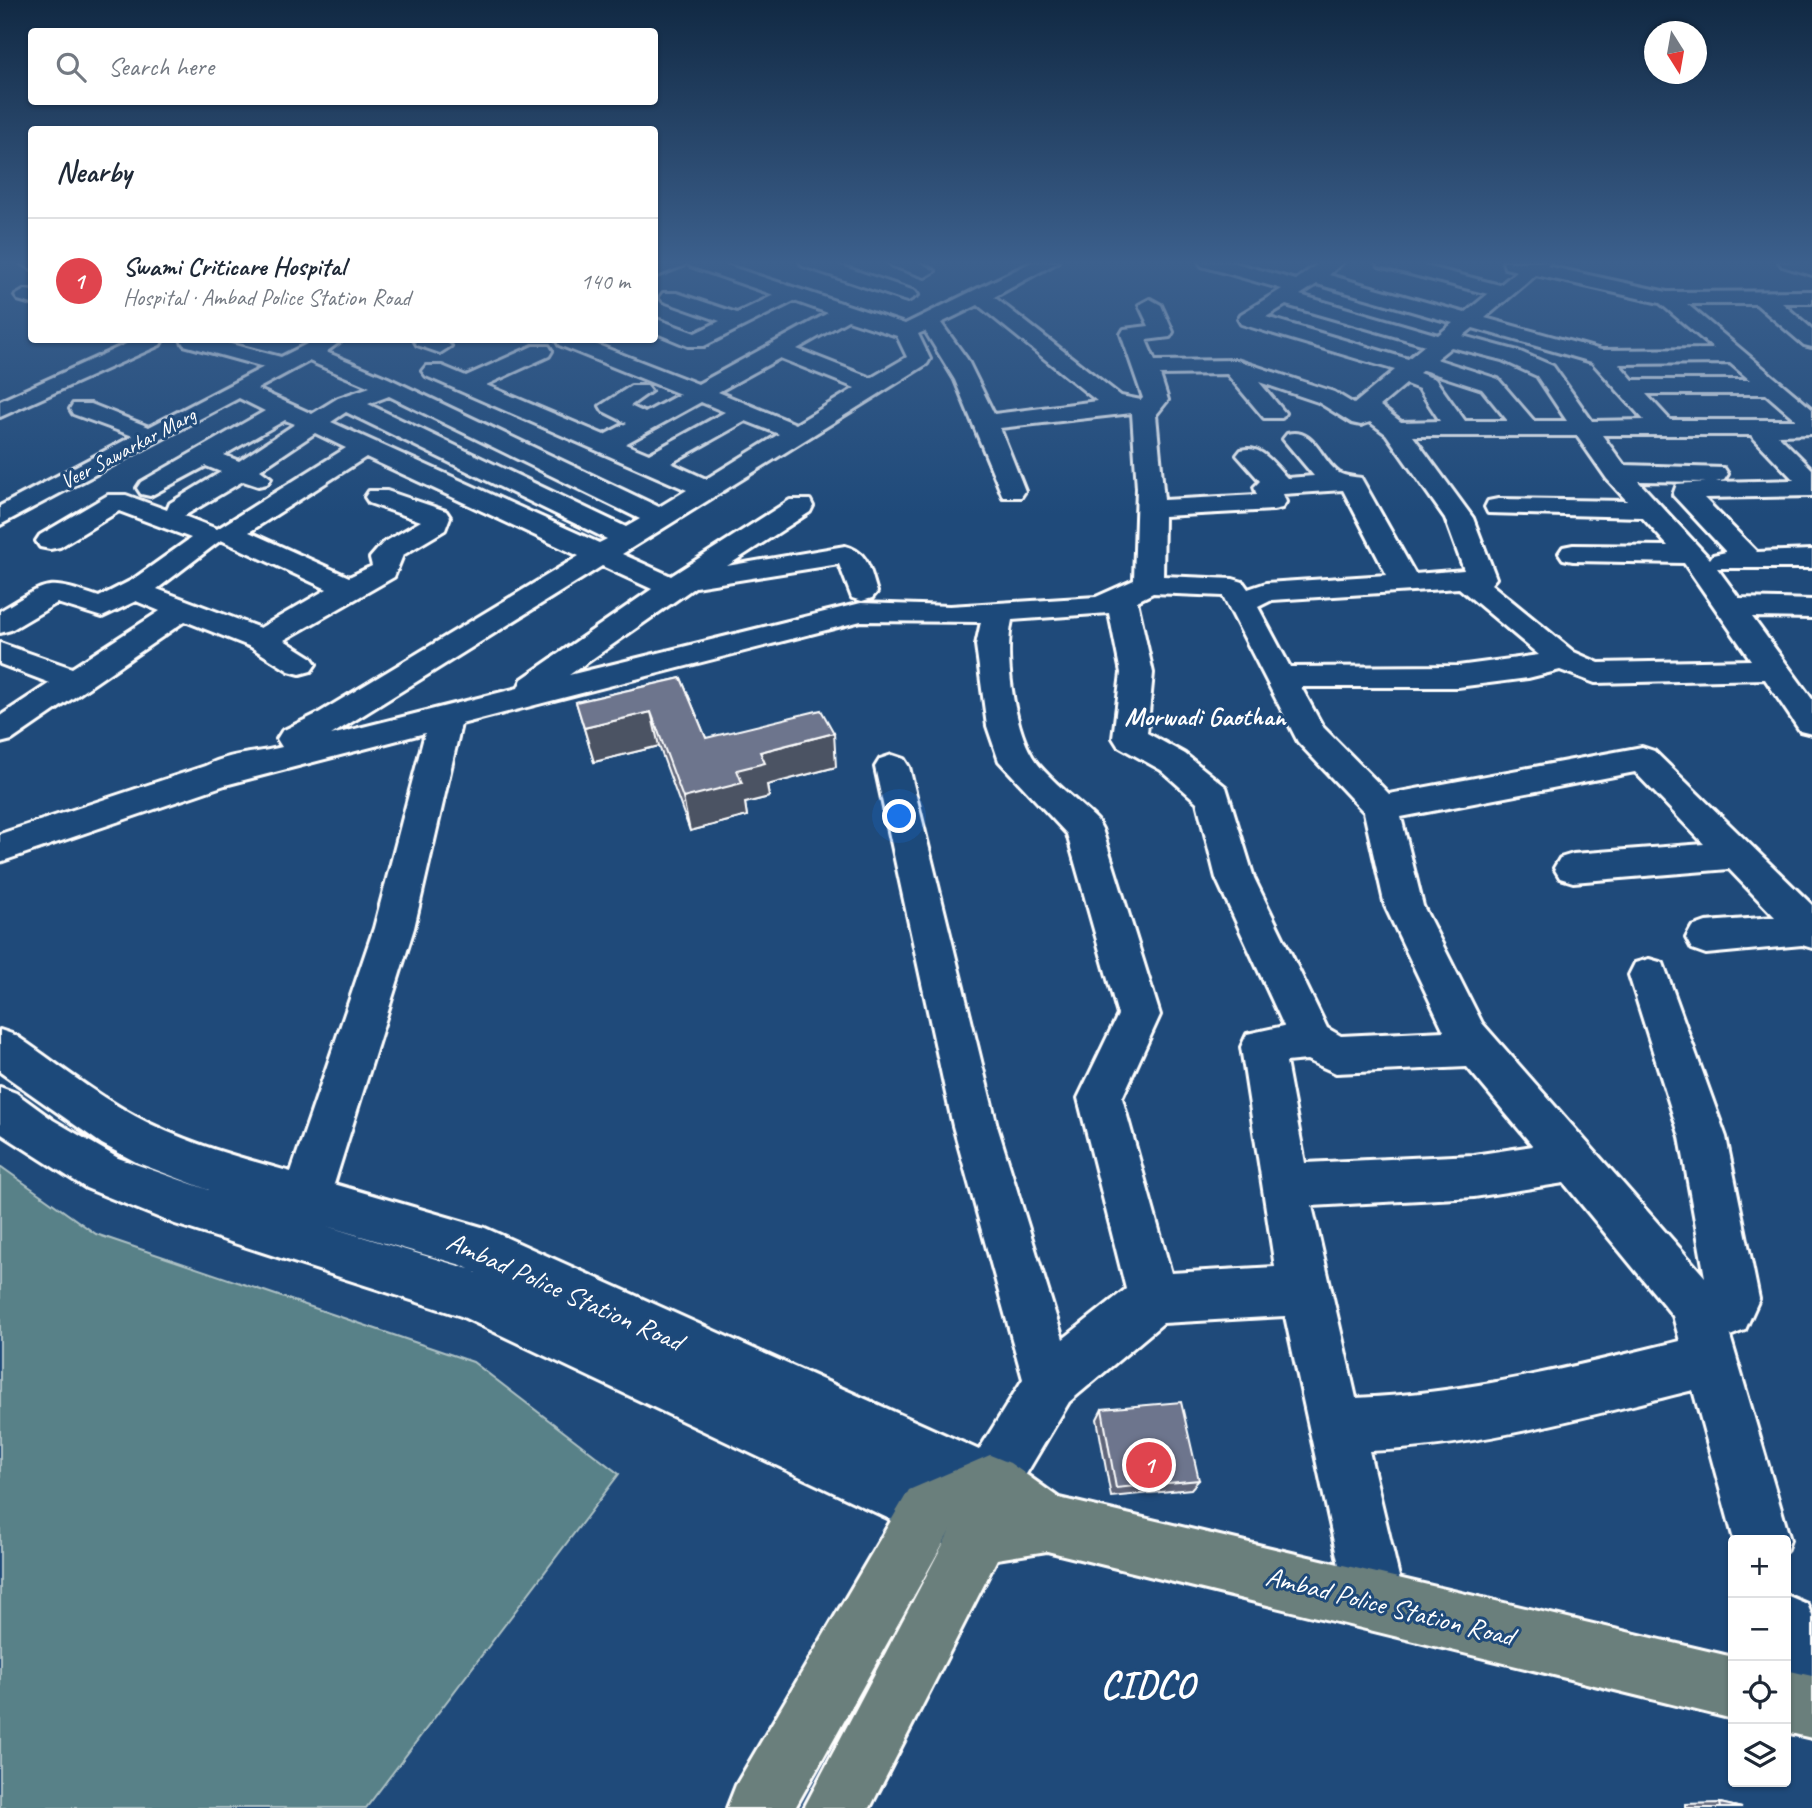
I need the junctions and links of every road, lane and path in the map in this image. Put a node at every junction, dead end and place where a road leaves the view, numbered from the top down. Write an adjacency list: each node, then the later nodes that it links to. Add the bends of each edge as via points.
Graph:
1 (138, 346): 34 (street)
2 (215, 346): 20 (street)
3 (308, 346): 20 (street, Veer Sawarkar Marg); 24 (street)
4 (586, 346): 31 (street)
5 (785, 346): 16 (street)
6 (918, 346): 26 (street, via 919,359)
7 (949, 346): 42 (street)
8 (1043, 346): 33 (street, via 1113,402)
9 (1137, 346): 22 (street)
10 (1340, 346): 23 (street)
11 (1439, 346): 23 (street)
12 (1467, 346): 48 (street, via 1507,354 1545,371)
13 (1562, 346): 19 (street)
14 (1725, 346): 18 (street)
15 (441, 349): 25 (street, via 434,372)
16 (779, 350): 26 (street); 31 (street)
17 (541, 351): 25 (street)
18 (1736, 356): 19 (street); 28 (street)
19 (1600, 357): 27 (street)
20 (275, 363): 29 (street, Veer Sawarkar Marg); 51 (street, Veer Sawarkar Marg)
21 (1233, 367): 22 (street); 38 (street); 39 (street, via 1325,397)
22 (1147, 368): 33 (street, via 1156,400)
23 (1412, 368): 47 (street, via 1490,384); 49 (street, via 1365,406); 50 (street)
24 (380, 383)
25 (466, 385): 54 (street)
26 (873, 387): 52 (street)
27 (1627, 387): 28 (street); 45 (street)
28 (1772, 387): 40 (street)
29 (238, 389): 36 (street); 76 (street, Veer Sawarkar Marg)
30 (639, 391): 41 (street, via 612,406)
31 (699, 393): 37 (street); 41 (street)
32 (346, 403): 43 (street); 77 (street, via 382,389 401,391); 78 (street)
33 (1135, 406): 42 (street); 74 (street, via 1143,416 1148,445)
34 (0, 410)
35 (82, 410): 51 (street)
36 (282, 411): 43 (street); 57 (street)
37 (745, 411): 52 (street); 58 (street)
38 (1273, 413)
39 (1361, 418)
40 (1812, 421)
41 (645, 422): 54 (street)
42 (985, 424): 67 (street)
43 (314, 425): 55 (street); 59 (street)
44 (1812, 426): 46 (street)
45 (1663, 427): 46 (street); 48 (street)
46 (1757, 427): 62 (street)
47 (1527, 428): 48 (street); 50 (street)
48 (1583, 428): 60 (street)
49 (1395, 429): 50 (street); 84 (street, via 1459,518 1481,578)
50 (1458, 429)
51 (139, 430): 69 (street, Veer Sawarkar Marg)
52 (798, 433): 65 (street)
53 (1296, 439): 61 (street)
54 (606, 444): 58 (street)
55 (364, 447): 66 (street); 80 (street)
56 (1250, 454): 63 (street)
57 (204, 456): 59 (street); 64 (street)
58 (651, 464): 65 (street)
59 (241, 471): 66 (street); 73 (street)
60 (1616, 473): 62 (street); 75 (street)
61 (1333, 482): 63 (street); 85 (street, via 1352,484)
62 (1808, 482): 83 (street, via 1686,490)
63 (1280, 486): 74 (street, via 1267,487 1273,502)
64 (150, 488)
65 (708, 489): 77 (street)
66 (293, 491): 88 (street, via 228,533)
67 (1012, 491)
68 (378, 497): 88 (street, via 436,520 393,549 384,558 384,570)
69 (0, 504)
70 (800, 506): 86 (street)
71 (1498, 507): 72 (street)
72 (1562, 508): 75 (street); 81 (street, via 1587,554)
73 (180, 509)
74 (1152, 509): 89 (street)
75 (1648, 509): 81 (street)
76 (0, 517)
77 (660, 518): 78 (street)
78 (628, 538): 80 (street)
79 (50, 541): 87 (street, via 117,501 206,534 209,538)
80 (598, 556): 86 (street); 110 (street, via 329,722)
81 (1694, 558): 83 (street); 92 (street)
82 (1812, 559): 83 (street)
83 (1749, 560)
84 (1466, 579): 85 (street); 99 (street)
85 (1406, 583): 91 (street, via 1266,592)
86 (678, 585): 90 (street, via 845,555 852,559); 105 (street)
87 (142, 586): 94 (street, via 139,592); 96 (street, via 102,608 54,592)
88 (349, 589): 97 (street)
89 (1134, 590): 91 (street, via 1233,588); 95 (street, via 1102,606); 118 (street, via 1137,673 1130,738 1173,762 1213,796 1235,878)
90 (862, 592)
91 (1241, 604): 103 (street)
92 (1729, 607): 93 (street); 101 (street)
93 (1812, 609)
94 (181, 610): 97 (street); 104 (street)
95 (998, 613): 105 (street, via 862,612); 126 (street, via 991,645 1004,726 1016,761 1084,829 1139,1015 1100,1098)
96 (0, 624)
97 (262, 640): 100 (street)
98 (0, 653): 104 (street)
99 (1563, 659): 101 (street, via 1595,673); 103 (street, via 1527,671 1481,677)
100 (300, 664)
101 (1776, 673): 102 (street); 107 (street)
102 (1812, 675)
103 (1280, 677): 111 (street, via 1310,734)
104 (76, 681): 108 (street)
105 (514, 699): 106 (street)
106 (446, 717): 110 (street); 124 (street, via 394,928)
107 (1812, 723)
108 (0, 732)
109 (892, 767): 128 (street, via 975,1126)
110 (217, 775): 112 (street)
111 (1381, 808): 113 (street, via 1642,759); 120 (street, via 1404,906 1466,1036)
112 (0, 848)
113 (1736, 855): 114 (street); 115 (street)
114 (1573, 868)
115 (1811, 930): 116 (street)
116 (1706, 938)
117 (1649, 975): 127 (street, via 1703,1137 1734,1299)
118 (1312, 1041): 120 (street, via 1336,1055); 123 (street, via 1262,1047)
119 (0, 1048): 124 (street, Ambad Police Station Road, via 118,1130 154,1148)
120 (1477, 1048): 122 (street)
121 (0, 1107): 130 (street, Ambad Police Station Road, via 102,1173 174,1202 469,1294)
122 (1573, 1161): 123 (street, via 1474,1176); 127 (street, via 1695,1303)
123 (1286, 1186): 125 (street)
124 (306, 1198): 130 (street, Ambad Police Station Road, via 468,1244)
125 (1305, 1290): 126 (street); 129 (street)
126 (1153, 1300): 128 (street)
127 (1705, 1339): 129 (street, via 1527,1404 1410,1423); 131 (street)
128 (1049, 1383): 130 (street)
129 (1336, 1426): 132 (street)
130 (966, 1509): 132 (main road, Ambad Police Station Road, via 1047,1523); 136 (main road); 137 (main road)
131 (1761, 1535)
132 (1376, 1602): 134 (main road, Ambad Police Station Road)
133 (1791, 1650): 135 (street)
134 (1728, 1687)
135 (1802, 1705)
136 (759, 1808)
137 (836, 1808)

